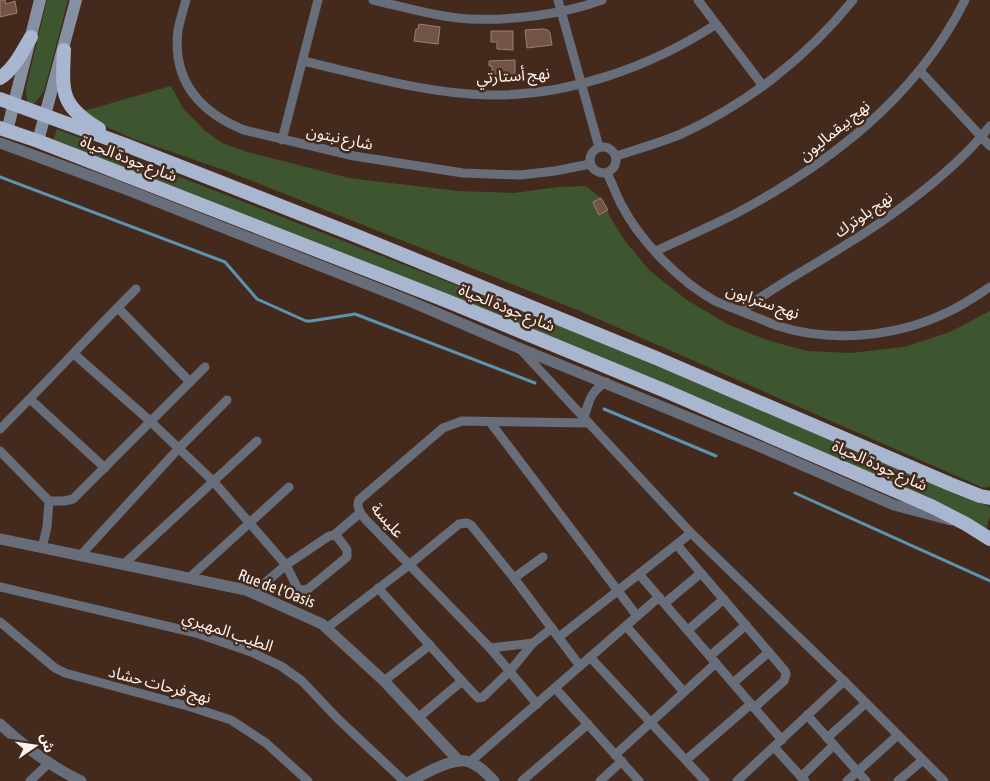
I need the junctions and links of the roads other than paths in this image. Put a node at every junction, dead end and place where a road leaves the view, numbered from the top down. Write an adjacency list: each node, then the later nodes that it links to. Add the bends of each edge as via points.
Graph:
1 (40, 0): 13 (main road)
2 (76, 0): 14 (main road)
3 (186, 0): 26 (street, شارع نبتون, via 178,30 178,52 182,71 196,98 227,123)
4 (318, 0): 15 (street)
5 (373, 0): 11 (street, via 470,19 529,16)
6 (558, 0): 11 (street)
7 (602, 0): 11 (street)
8 (698, 0): 12 (street)
9 (853, 0): 19 (street, via 801,55)
10 (965, 0): 16 (street, نهج بيقماليون)
11 (561, 10): 18 (street)
12 (715, 25): 18 (street, نهج أستارتي, via 635,67); 19 (street)
13 (31, 36): 17 (highway, via 15,64); 21 (main road)
14 (64, 50): 22 (main road); 28 (highway, via 62,79 68,103 87,122)
15 (303, 61): 18 (street, نهج أستارتي, via 432,89 490,95); 26 (street)
16 (920, 71): 25 (street); 34 (street, نهج بيقماليون, via 869,124 832,155 734,214)
17 (0, 78)
18 (581, 83): 30 (street)
19 (763, 86): 31 (street, via 726,111 679,135)
20 (0, 99): 21 (highway, شارع جودة الحياة)
21 (14, 104): 22 (highway, شارع جودة الحياة); 24 (main road)
22 (45, 116): 27 (main road); 28 (highway, شارع جودة الحياة)
23 (990, 126): 25 (street, نهج بلوترك)
24 (2, 134): 27 (highway, شارع جودة الحياة); 39 (street, via 120,187)
25 (981, 137): 29 (street); 38 (street, نهج بلوترك, via 952,166 875,226 769,291)
26 (282, 140): 32 (street, شارع نبتون, via 354,156 463,173 520,175)
27 (38, 141): 60 (highway, شارع جودة الحياة, via 456,304 668,392)
28 (123, 144): 56 (highway, شارع جودة الحياة, via 344,230)
29 (990, 146)
30 (599, 147): 31 (street, via 610,148); 32 (street, via 592,154)
31 (616, 156): 33 (street, via 615,167)
32 (590, 164): 33 (street, via 597,172)
33 (607, 173): 34 (street, نهج سترابون, via 621,205)
34 (656, 251): 38 (street, نهج سترابون, via 696,288)
35 (990, 286): 38 (street, نهج سترابون, via 947,313 916,325 865,334 824,335 778,326)
36 (136, 289): 37 (street)
37 (118, 308): 40 (street); 42 (street)
38 (742, 312)
39 (520, 348): 43 (street); 46 (street)
40 (74, 354): 44 (street); 47 (street)
41 (206, 367): 42 (street)
42 (190, 382): 47 (street)
43 (606, 382): 46 (street, via 591,395); 60 (street, via 894,505)
44 (30, 399): 49 (street); 53 (street)
45 (227, 400): 51 (street)
46 (586, 420): 48 (street, عليسة); 61 (street)
47 (150, 421): 51 (street); 53 (street)
48 (490, 422): 58 (street, عليسة, via 462,421 443,428 358,500); 78 (street)
49 (0, 429)
50 (257, 441): 54 (street)
51 (179, 448): 54 (street); 67 (street)
52 (0, 451): 57 (street)
53 (105, 468): 57 (street, via 73,498)
54 (213, 481): 59 (street); 69 (street)
55 (290, 487): 59 (street)
56 (987, 496)
57 (49, 501): 66 (street)
58 (360, 513): 62 (street); 71 (street, عليسة)
59 (250, 524): 70 (street); 74 (street)
60 (966, 524): 64 (highway, شارع جودة الحياة)
61 (692, 533): 65 (street); 100 (street)
62 (334, 535): 70 (street); 70 (street, via 348,550 347,557 308,589 298,589)
63 (0, 539): 66 (street, Rue de l'Oasis)
64 (990, 539)
65 (677, 545): 72 (street); 73 (street)
66 (42, 548): 67 (street, Rue de l'Oasis)
67 (80, 556): 69 (street, Rue de l'Oasis)
68 (543, 556): 75 (street)
69 (123, 565): 74 (street, Rue de l'Oasis)
70 (286, 565): 79 (street)
71 (410, 565): 75 (street, via 459,524 467,523); 77 (street); 92 (street, عليسة)
72 (701, 573): 80 (street); 81 (street)
73 (639, 574): 78 (street); 81 (street)
74 (189, 578): 79 (street, Rue de l'Oasis)
75 (514, 578): 87 (street)
76 (0, 586): 127 (street, الطيب المهيري, via 196,633 281,666 302,681)
77 (378, 588): 86 (street); 91 (street)
78 (618, 591): 82 (street); 89 (street)
79 (253, 593): 86 (street, Rue de l'Oasis)
80 (724, 599): 85 (street); 88 (street)
81 (662, 600): 82 (street); 88 (street)
82 (637, 616): 84 (street)
83 (0, 622): 126 (street, نهج فرحات حشاد, via 65,673 231,720 266,743)
84 (626, 626): 94 (street); 103 (street)
85 (746, 626): 93 (street); 95 (street)
86 (328, 627): 98 (street, Rue de l'Oasis)
87 (552, 628): 89 (street); 90 (street)
88 (688, 630): 95 (street)
89 (559, 637): 96 (street)
90 (533, 643): 92 (street); 97 (street)
91 (430, 645): 98 (street); 99 (street)
92 (490, 648): 97 (street, عليسة)
93 (769, 652): 101 (street); 106 (street, via 785,671 784,681)
94 (590, 657): 96 (street); 109 (street)
95 (713, 660): 101 (street); 103 (street)
96 (580, 666): 102 (street)
97 (509, 672): 99 (street, via 481,698 476,697); 105 (street, عليسة)
98 (384, 680): 108 (street, Rue de l'Oasis)
99 (462, 681): 108 (street)
100 (844, 681): 104 (street); 107 (street)
101 (733, 683): 106 (street)
102 (555, 688): 105 (street); 111 (street)
103 (684, 692): 109 (street)
104 (866, 703): 112 (street); 114 (street)
105 (537, 704): 119 (street)
106 (752, 706): 113 (street); 117 (street)
107 (807, 716): 113 (street); 114 (street)
108 (419, 717): 119 (street, Rue de l'Oasis)
109 (651, 723): 116 (street); 117 (street)
110 (0, 724): 120 (street)
111 (588, 724): 116 (street); 130 (street)
112 (898, 735): 118 (street); 121 (street)
113 (782, 740): 115 (street)
114 (831, 742): 121 (street); 123 (street)
115 (774, 747): 122 (street); 123 (street)
116 (618, 758): 131 (street); 132 (street)
117 (686, 760): 133 (street)
118 (923, 760): 137 (street); 138 (street)
119 (465, 761): 128 (street, via 428,772); 129 (street, Rue de l'Oasis, via 483,770)
120 (49, 763): 124 (street); 125 (street)
121 (858, 772): 135 (street); 136 (street)
122 (748, 777): 134 (street)
123 (803, 779)
124 (30, 781)
125 (81, 781)
126 (308, 781)
127 (404, 781)
128 (411, 781)
129 (494, 781)
130 (522, 781)
131 (600, 781)
132 (639, 781)
133 (705, 781)
134 (738, 781)
135 (847, 781)
136 (866, 781)
137 (898, 781)
138 (944, 781)

